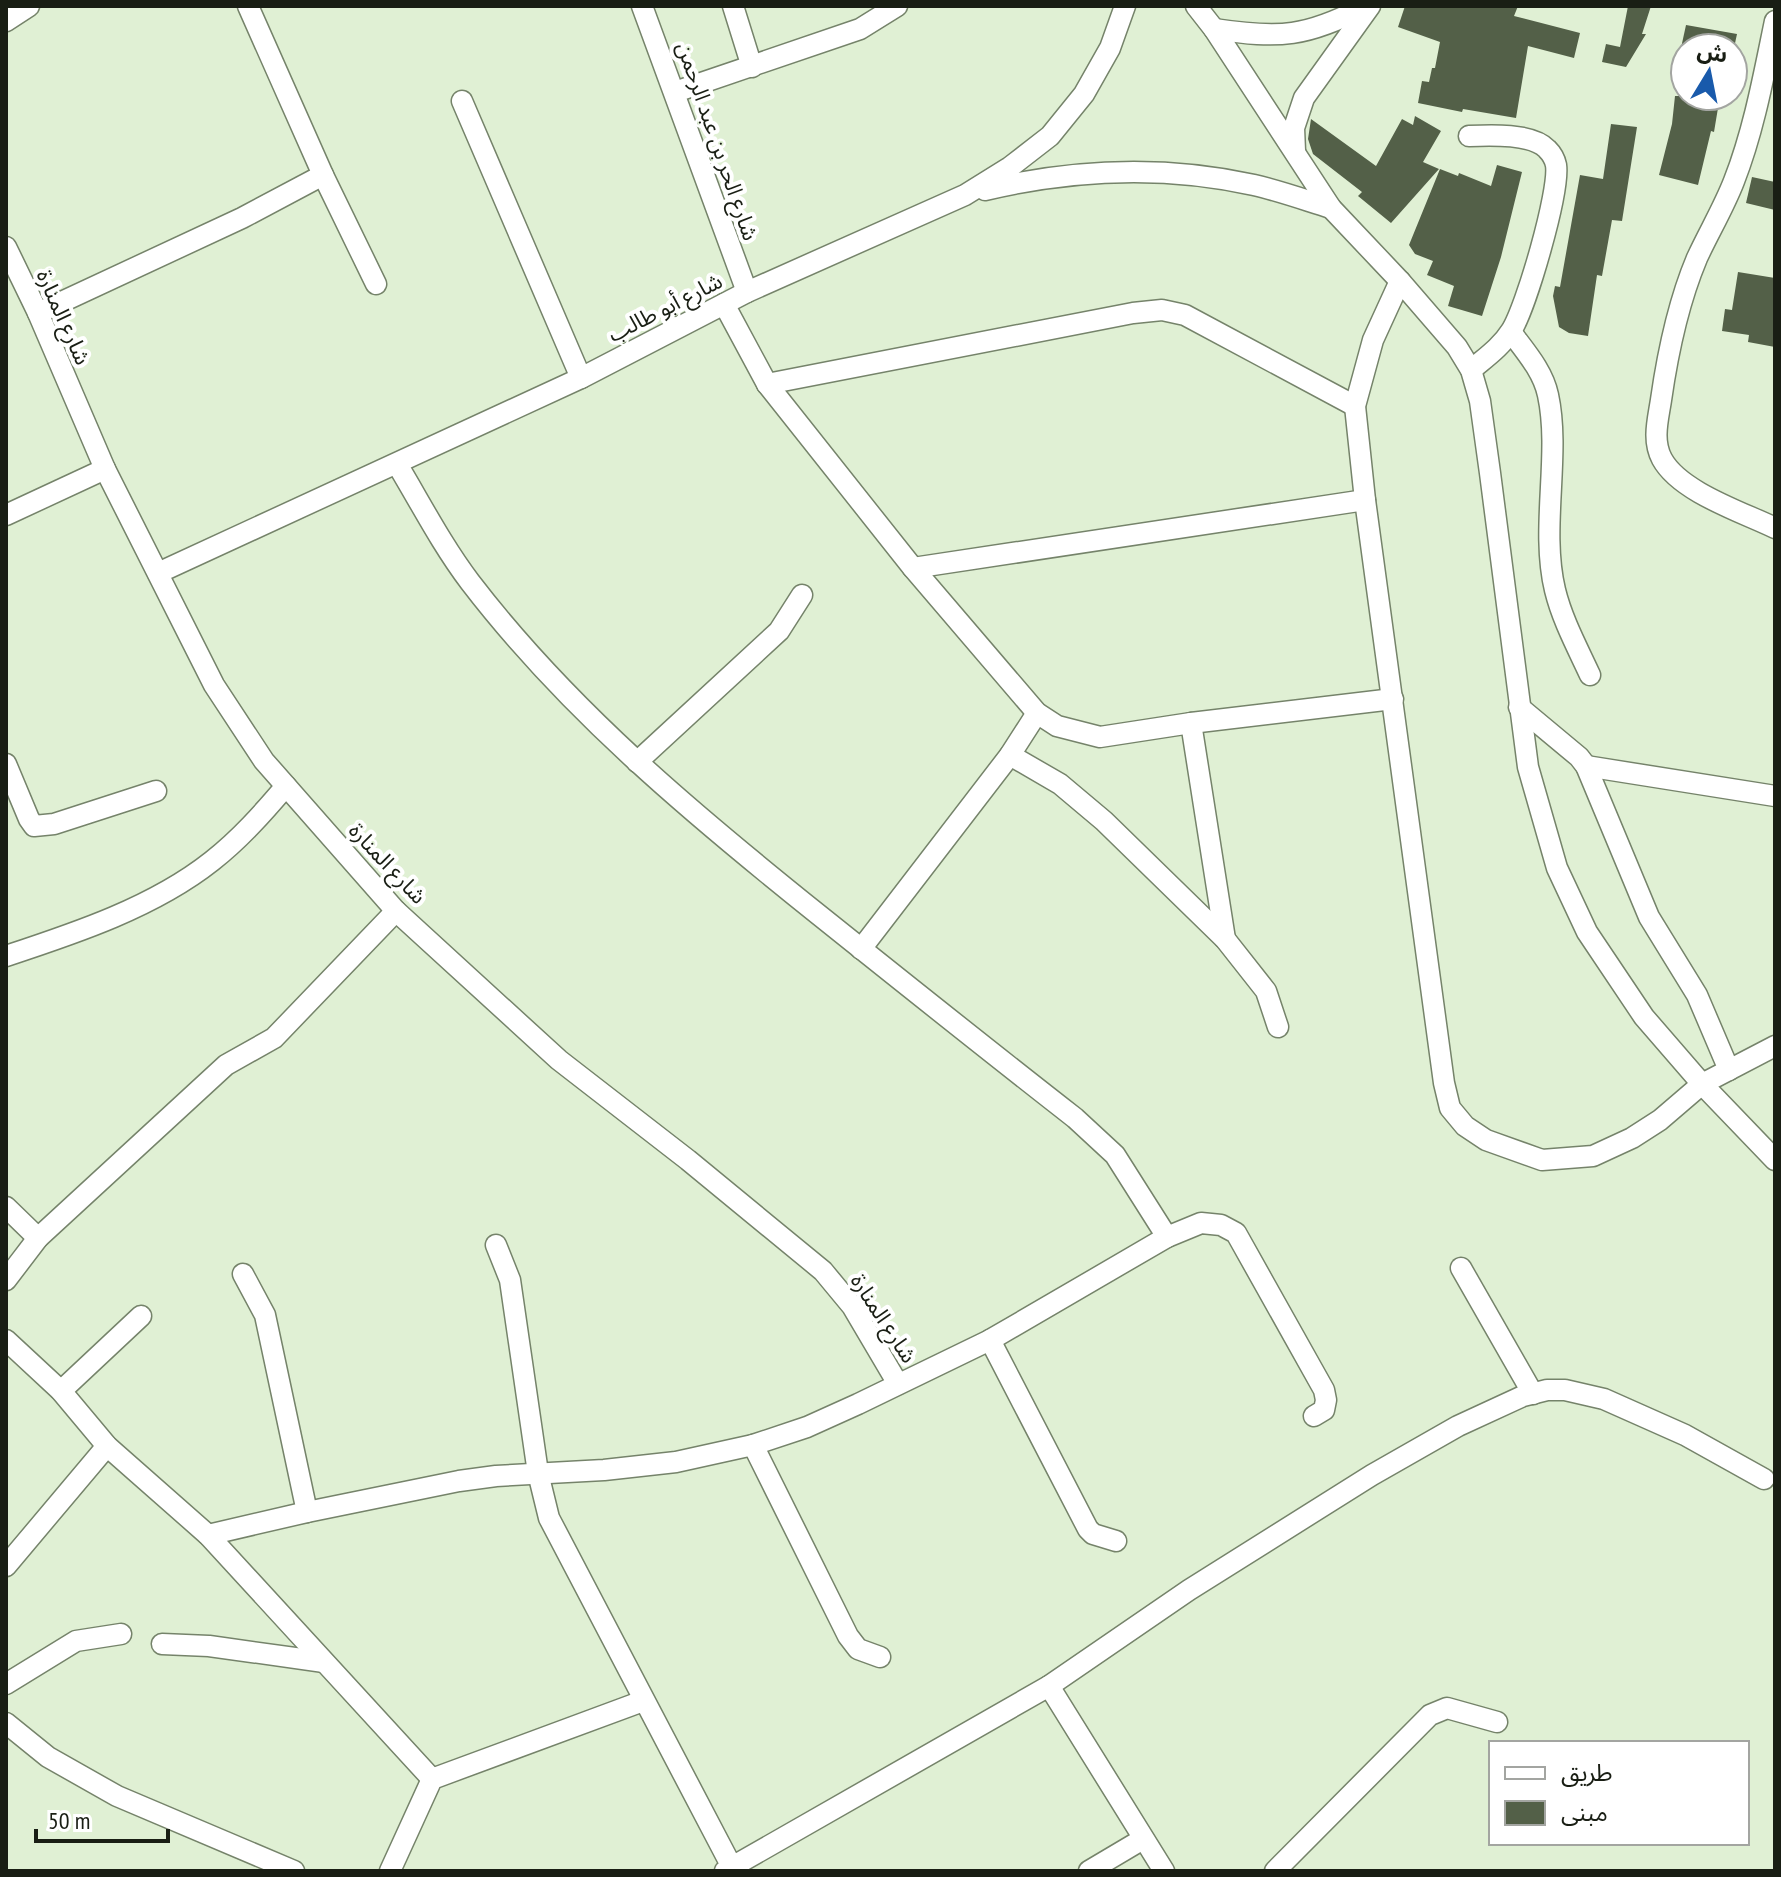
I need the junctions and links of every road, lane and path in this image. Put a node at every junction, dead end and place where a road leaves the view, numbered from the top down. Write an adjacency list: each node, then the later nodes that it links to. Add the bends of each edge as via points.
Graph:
1 (29, 6): 9 (street)
2 (248, 6): 17 (street)
3 (642, 6): 13 (street, شارع الحر بن عبد الرحمن)
4 (733, 6): 12 (street)
5 (897, 6): 12 (street, via 860,29)
6 (1125, 6): 18 (street, شارع أبو طالب, via 1090,83 1050,136)
7 (1196, 6): 11 (street)
8 (1368, 6): 11 (street, via 1296,34); 16 (street, via 1304,98 1294,128)
9 (6, 21)
10 (1775, 21): 35 (street, via 1734,182 1696,260 1676,320 1656,435 1662,458 1684,484)
11 (1214, 29): 16 (street)
12 (752, 67): 13 (street)
13 (675, 92): 23 (street, شارع الحر بن عبد الرحمن)
14 (462, 101): 28 (street)
15 (1469, 136): 26 (street, via 1519,137 1545,146 1556,162 1533,274)
16 (1295, 151): 19 (street)
17 (323, 175): 22 (street); 25 (street)
18 (965, 195): 19 (street, via 1050,177 1108,171 1167,173 1254,185); 23 (street, شارع أبو طالب)
19 (1331, 208): 21 (street)
20 (8, 255): 25 (street, شارع المنارة)
21 (1400, 281): 27 (street); 30 (street, via 1373,340)
22 (376, 284)
23 (747, 292): 24 (street, شارع أبو طالب)
24 (724, 304): 28 (street, شارع أبو طالب); 29 (street)
25 (38, 313): 32 (street, شارع المنارة)
26 (1511, 332): 27 (street); 39 (street, via 1536,365 1548,394 1555,590)
27 (1471, 370): 41 (street, via 1480,401)
28 (581, 378): 31 (street, شارع أبو طالب)
29 (767, 384): 30 (street, via 1162,310 1185,315); 36 (street)
30 (1355, 406): 33 (street)
31 (397, 464): 37 (street, شارع أبو طالب); 45 (street, via 471,583 546,672)
32 (105, 469): 34 (street); 37 (street, شارع المنارة)
33 (1365, 500): 36 (street); 40 (street)
34 (6, 515)
35 (1771, 519)
36 (913, 568): 42 (street)
37 (158, 573): 48 (street, شارع المنارة, via 214,685)
38 (802, 595): 45 (street, via 779,631)
39 (1590, 675)
40 (1393, 699): 43 (street); 58 (street, via 1450,1108 1486,1140 1542,1160 1593,1156 1660,1120)
41 (1519, 707): 47 (street); 58 (street, via 1540,813 1557,868 1587,932 1644,1017)
42 (1037, 713): 43 (street, via 1057,726 1100,737); 44 (street)
43 (1191, 723): 52 (street)
44 (1010, 755): 52 (street, via 1060,784 1104,821); 53 (street)
45 (637, 762): 53 (street)
46 (6, 764): 49 (street, via 34,826)
47 (1586, 766): 50 (street); 57 (street, via 1649,917 1697,995)
48 (286, 786): 51 (street, شارع المنارة); 54 (street, via 238,838 186,879 102,921)
49 (156, 791)
50 (1775, 796)
51 (396, 911): 62 (street, via 274,1038 226,1065); 70 (street, شارع المنارة, via 559,1060 823,1271 852,1306)
52 (1225, 939): 55 (street, via 1266,991)
53 (861, 949): 61 (street, via 1115,1155)
54 (6, 956)
55 (1278, 1027)
56 (1775, 1046): 57 (street)
57 (1729, 1070): 58 (street)
58 (1702, 1084): 59 (street)
59 (1775, 1160)
60 (6, 1207): 62 (street)
61 (1167, 1237): 69 (street); 73 (street, via 1201,1223 1236,1233 1324,1390 1324,1410)
62 (38, 1238): 66 (street)
63 (496, 1245): 76 (street, via 510,1280)
64 (1461, 1268): 72 (street)
65 (243, 1274): 78 (street, via 265,1315)
66 (6, 1280)
67 (141, 1316): 71 (street)
68 (6, 1340): 71 (street)
69 (990, 1340): 70 (street); 80 (street, via 1084,1522 1093,1534)
70 (898, 1384): 74 (street, via 807,1427)
71 (61, 1391): 75 (street)
72 (1533, 1394): 77 (street, via 1565,1390 1604,1399 1685,1435); 87 (street, via 1458,1426 1372,1475)
73 (1314, 1416)
74 (753, 1445): 76 (street, via 676,1462); 84 (street, via 848,1636 858,1649)
75 (107, 1446): 79 (street); 81 (street)
76 (538, 1473): 78 (street, via 459,1481); 88 (street, via 549,1518)
77 (1764, 1479)
78 (307, 1512): 79 (street)
79 (208, 1535): 85 (street)
80 (1116, 1541)
81 (6, 1566)
82 (121, 1634): 86 (street, via 76,1641)
83 (162, 1644): 85 (street)
84 (880, 1657)
85 (324, 1662): 91 (street)
86 (6, 1684)
87 (1049, 1686): 92 (street); 93 (street)
88 (643, 1701): 91 (street); 93 (street)
89 (1497, 1722): 98 (street, via 1447,1708 1430,1715)
90 (6, 1723): 94 (street, via 48,1757 117,1796)
91 (432, 1779): 95 (street)
92 (1143, 1839): 96 (street); 97 (street)
93 (730, 1870)
94 (294, 1871)
95 (390, 1871)
96 (1089, 1871)
97 (1164, 1871)
98 (1275, 1871)

